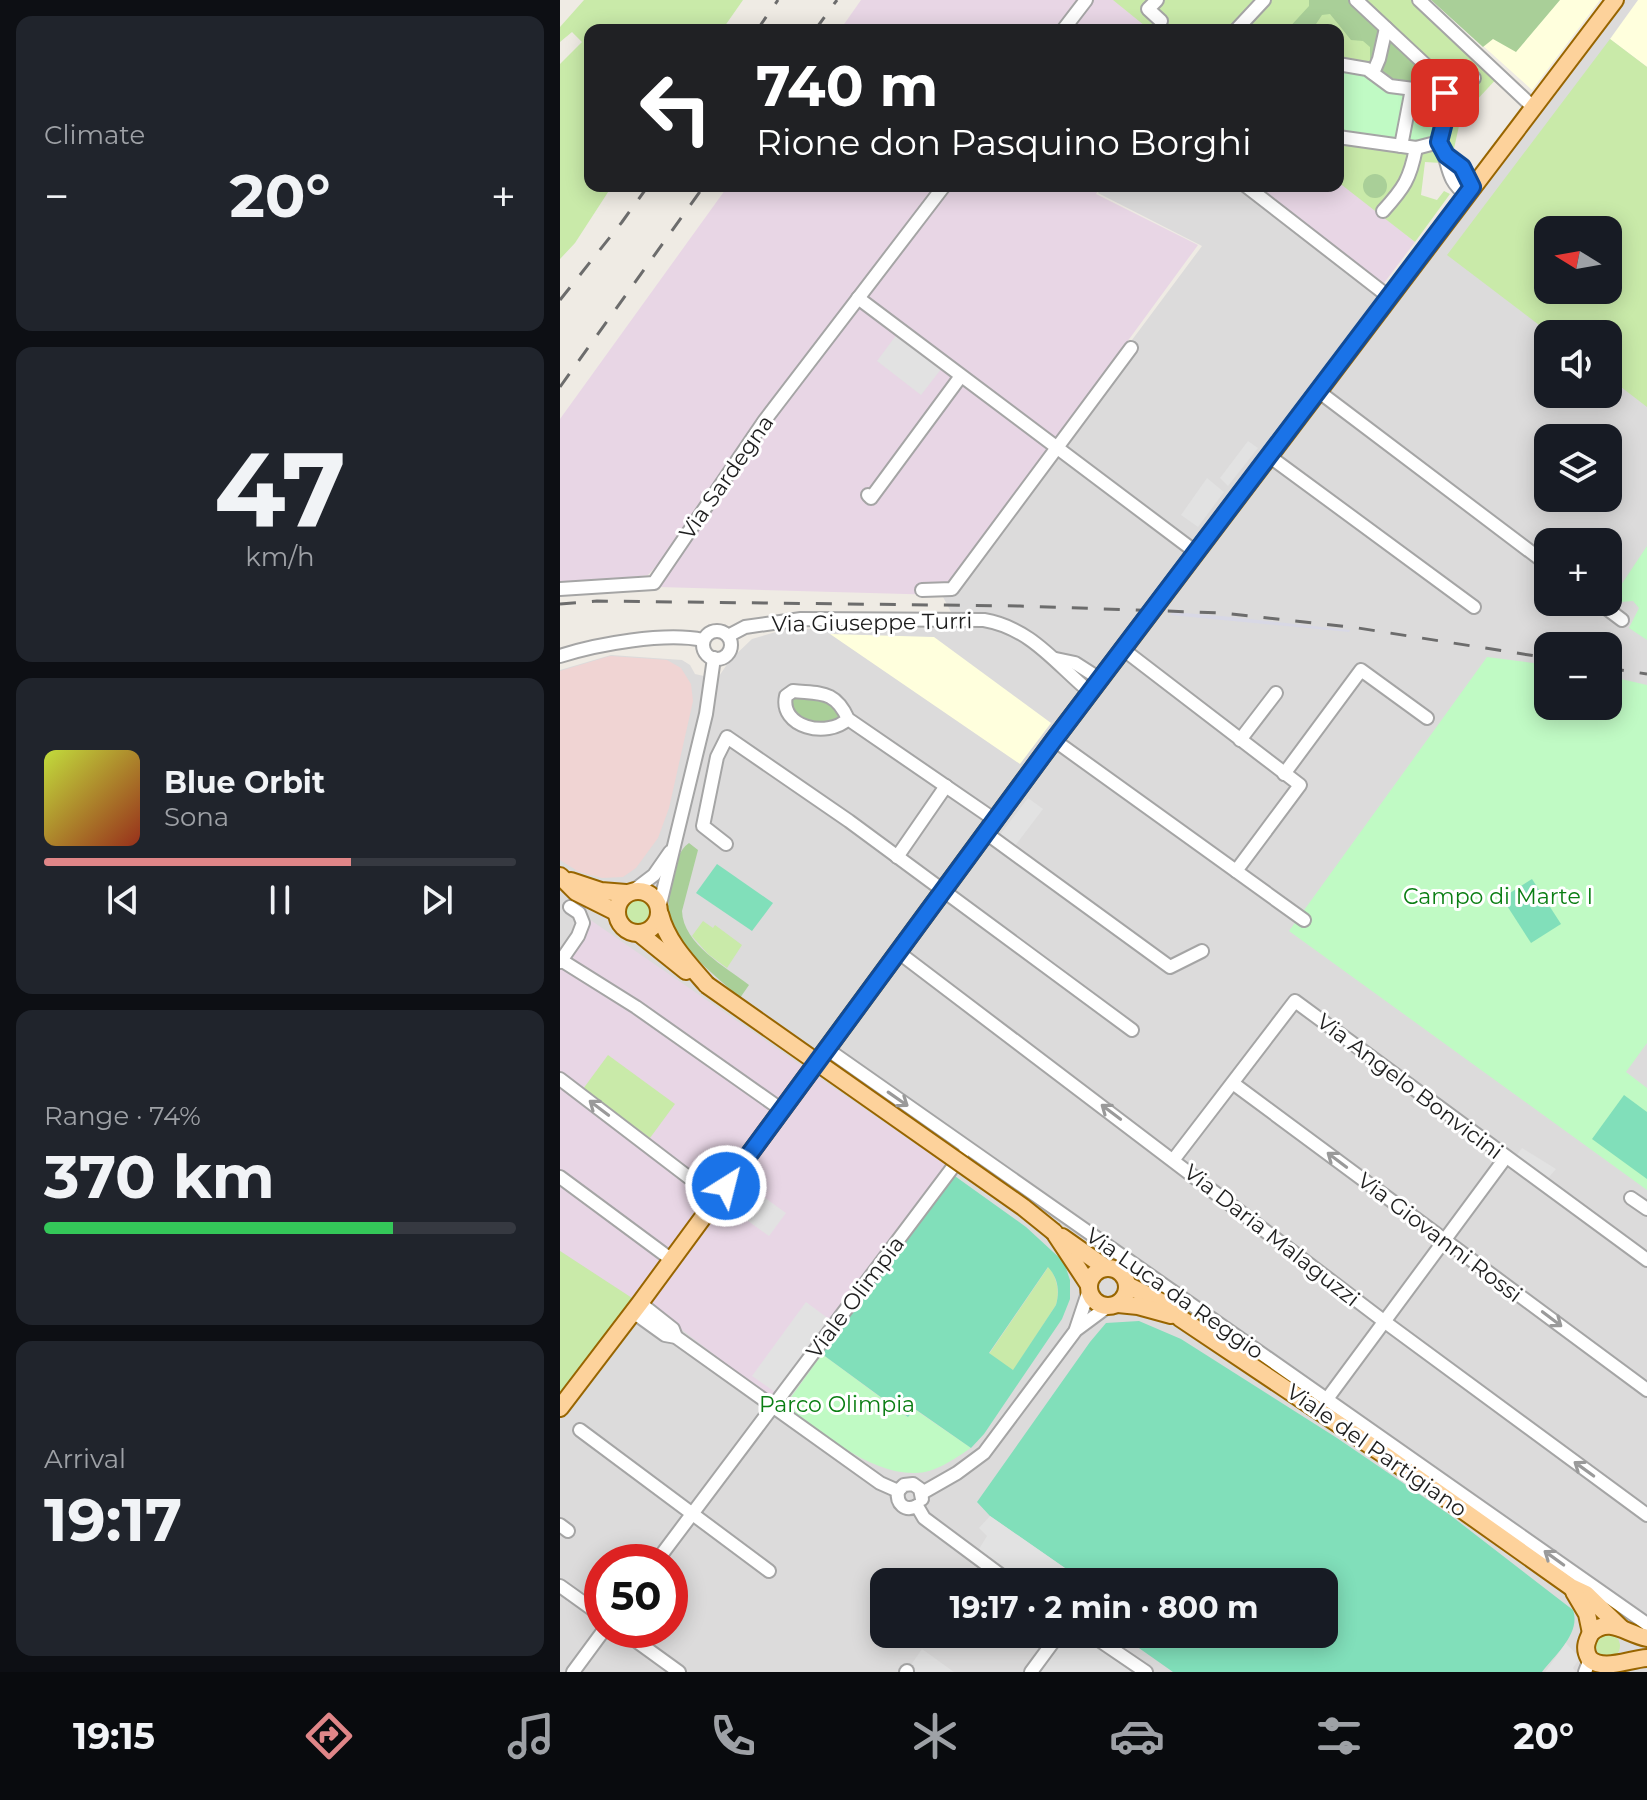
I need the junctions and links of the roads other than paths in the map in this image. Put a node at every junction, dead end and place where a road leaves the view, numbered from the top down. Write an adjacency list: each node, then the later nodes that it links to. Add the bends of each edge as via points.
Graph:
1 (1086, 0): 8 (street)
2 (1157, 0): 7 (street, via 1148,9)
3 (1264, 0): 9 (street)
4 (1356, 0): 10 (street)
5 (1419, 0): 16 (street)
6 (1615, 0): 16 (main road)
7 (1161, 21)
8 (1068, 24)
9 (1242, 24)
10 (1386, 28): 12 (street); 15 (street, via 1446,84)
11 (1344, 65): 12 (street)
12 (1373, 73): 14 (street, via 1390,86)
13 (1474, 78): 15 (street)
14 (1412, 89): 15 (street); 19 (street)
15 (1448, 96): 18 (street)
16 (1533, 107): 21 (main road)
17 (1344, 138): 19 (street)
18 (1439, 142): 20 (street); 21 (street, via 1462,167)
19 (1401, 146): 20 (street)
20 (1416, 148): 24 (street, via 1405,188)
21 (1469, 191): 25 (main road)
22 (939, 192): 26 (street)
23 (1254, 192): 25 (street)
24 (1383, 211)
25 (1389, 297): 29 (main road)
26 (858, 298): 28 (street); 35 (street, Via Sardegna, via 765,420 654,583)
27 (1131, 348): 30 (street)
28 (961, 376): 30 (street); 32 (street, via 871,498)
29 (1318, 391): 31 (main road); 34 (street)
30 (1056, 447): 33 (street); 36 (street, via 952,589)
31 (1269, 456): 33 (main road); 37 (street)
32 (868, 495)
33 (1197, 553): 42 (main road)
34 (1534, 554)
35 (560, 589)
36 (922, 590)
37 (1474, 607)
38 (1617, 616): 39 (street)
39 (1622, 620)
40 (728, 636): 41 (street, via 714,631); 44 (street, via 729,652); 45 (street, Via Giuseppe Turri, via 745,627 801,619 972,619 1026,636 1056,659 1075,663)
41 (703, 640): 43 (street, via 622,642); 44 (street, via 705,653)
42 (1124, 650): 45 (main road); 50 (street)
43 (560, 656)
44 (714, 658): 55 (street, via 706,714)
45 (1095, 686): 49 (main road)
46 (1276, 693): 50 (street)
47 (1427, 718): 51 (street, via 1361,670)
48 (848, 719): 48 (street, via 833,697 793,691 786,696 788,714 813,729 834,729); 52 (street)
49 (1054, 740): 53 (main road); 57 (street)
50 (1240, 740): 51 (street)
51 (1284, 774): 57 (street, via 1300,785)
52 (946, 786): 53 (street); 56 (street)
53 (991, 826): 59 (main road); 66 (street, via 1170,967)
54 (726, 844): 56 (street, via 703,826 717,757 727,737)
55 (672, 850): 60 (street, via 654,875); 62 (street)
56 (897, 857): 59 (street)
57 (1236, 871): 64 (street)
58 (563, 878): 60 (main road, Viale del Partigiano, via 601,891); 63 (main road, Viale del Partigiano, via 576,892)
59 (943, 890): 67 (main road); 70 (street)
60 (630, 892): 62 (main road, Viale del Partigiano, via 652,897); 63 (main road, via 618,901)
61 (570, 907): 68 (street, via 583,923)
62 (660, 911): 65 (main road, via 656,925); 69 (main road, Viale del Partigiano, via 672,942)
63 (616, 912): 65 (main road, Viale del Partigiano, via 622,925)
64 (1304, 920)
65 (640, 934): 69 (main road, Viale del Partigiano)
66 (1202, 951)
67 (898, 952): 71 (main road); 77 (street, Via Daria Malaguzzi, one-way to 67)
68 (561, 961): 74 (street)
69 (707, 985): 82 (main road, Viale del Partigiano, bridge)
70 (1132, 1030)
71 (827, 1049): 74 (main road); 75 (street, Via Luca da Reggio, one-way to 75)
72 (560, 1079): 80 (street, one-way to 72)
73 (1234, 1084): 76 (street, Via Angelo Bonvicini, via 1295,1001); 77 (street, Via Angelo Bonvicini); 83 (street, Via Giovanni Rossi, one-way to 73)
74 (782, 1110): 80 (main road)
75 (968, 1147): 95 (street, Via Luca da Reggio); 97 (street, Viale Olimpia)
76 (1506, 1157): 83 (street); 85 (street, Via Angelo Bonvicini)
77 (1174, 1159): 92 (street, Via Daria Malaguzzi)
78 (560, 1177): 84 (street)
79 (1631, 1198): 81 (street)
80 (717, 1199): 84 (main road)
81 (1647, 1209)
82 (1054, 1232): 86 (main road, Viale del Partigiano); 88 (main road, Viale del Partigiano)
83 (1444, 1240): 92 (street); 94 (street, Via Giovanni Rossi, one-way to 94)
84 (672, 1260): 90 (main road)
85 (1647, 1260)
86 (1106, 1268): 87 (main road, Viale del Partigiano, via 1122,1274); 88 (main road, via 1094,1273)
87 (1127, 1285): 89 (main road, via 1126,1296); 91 (main road, Viale del Partigiano)
88 (1089, 1288): 89 (main road, Viale del Partigiano, via 1097,1304); 93 (street)
89 (1113, 1305): 91 (main road, Viale del Partigiano); 93 (street)
90 (637, 1308): 96 (main road); 97 (street, via 673,1329 676,1337)
91 (1180, 1318): 108 (main road, Viale del Partigiano)
92 (1385, 1322): 95 (street); 103 (street, Via Daria Malaguzzi, one-way to 92)
93 (1076, 1330): 100 (street, via 984,1453)
94 (1647, 1390)
95 (1327, 1399): 110 (street, Via Luca da Reggio, one-way to 95)
96 (560, 1408)
97 (772, 1408): 99 (street); 102 (street, Viale Olimpia)
98 (580, 1430): 102 (street)
99 (898, 1491): 100 (street, via 913,1484); 101 (street, via 902,1506)
100 (922, 1493): 101 (street)
101 (917, 1506): 105 (street, via 924,1518)
102 (693, 1514): 104 (street, Viale Olimpia); 106 (street)
103 (1647, 1515)
104 (670, 1544)
105 (991, 1568)
106 (769, 1571)
107 (560, 1586): 109 (street)
108 (1571, 1587): 111 (main road, Viale del Partigiano, via 1586,1594); 112 (main road, Viale del Partigiano)
109 (584, 1603)
110 (1643, 1622)
111 (1621, 1628): 112 (main road, via 1605,1625); 113 (main road, Viale del Partigiano)
112 (1591, 1633): 119 (main road, Viale del Partigiano)
113 (1647, 1638)
114 (591, 1648): 121 (street)
115 (646, 1648): 122 (street)
116 (1049, 1648): 123 (street)
117 (1111, 1648): 124 (street)
118 (1647, 1658): 120 (main road, Viale del Partigiano)
119 (1587, 1666): 120 (main road, Viale del Partigiano)
120 (1606, 1671)
121 (573, 1672)
122 (679, 1672)
123 (1031, 1672)
124 (1146, 1672)

